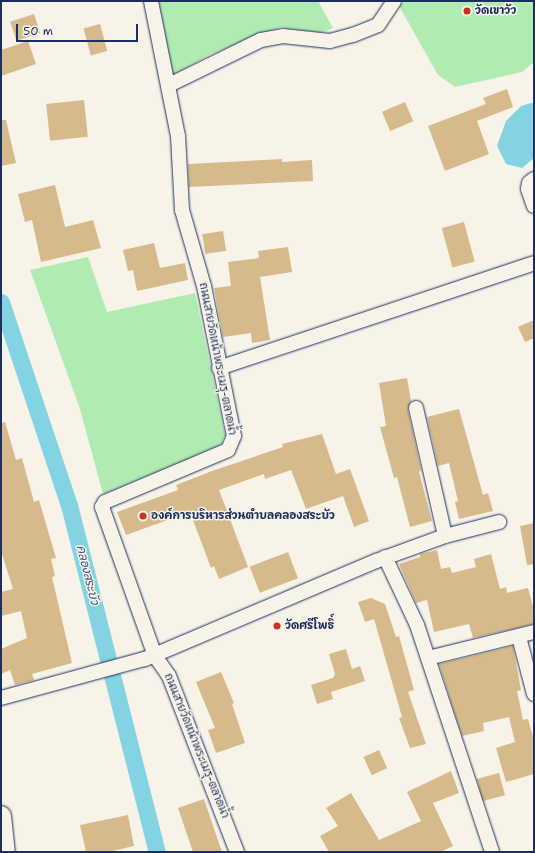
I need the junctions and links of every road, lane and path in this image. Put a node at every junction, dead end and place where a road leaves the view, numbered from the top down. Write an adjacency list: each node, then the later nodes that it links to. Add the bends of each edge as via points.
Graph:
1 (151, 1): 3 (street, ถนนสายวัดหน้าพระเมรุ-ตลาดน้ำ)
2 (394, 1): 3 (street, via 378,25 353,35 330,41 283,36 260,40)
3 (169, 86): 7 (street, ถนนสายวัดหน้าพระเมรุ-ตลาดน้ำ, via 178,136 182,210 204,286)
4 (534, 179): 5 (street, via 529,183 528,189)
5 (534, 206)
6 (534, 263): 7 (street)
7 (219, 368): 14 (street, ถนนสายวัดหน้าพระเมรุ-ตลาดน้ำ, via 234,436 228,450 102,504)
8 (416, 408): 10 (street)
9 (499, 522): 10 (street)
10 (444, 536): 11 (street)
11 (385, 558): 14 (street, via 324,581); 15 (street, via 417,625)
12 (534, 632): 13 (street)
13 (519, 637): 15 (street); 16 (street)
14 (150, 658): 17 (street); 20 (street, ถนนสายวัดหน้าพระเมรุ-ตลาดน้ำ, via 169,676)
15 (428, 658): 21 (street)
16 (534, 694)
17 (1, 698)
18 (1, 816): 19 (street)
19 (6, 852)
20 (238, 852)
21 (492, 852)

